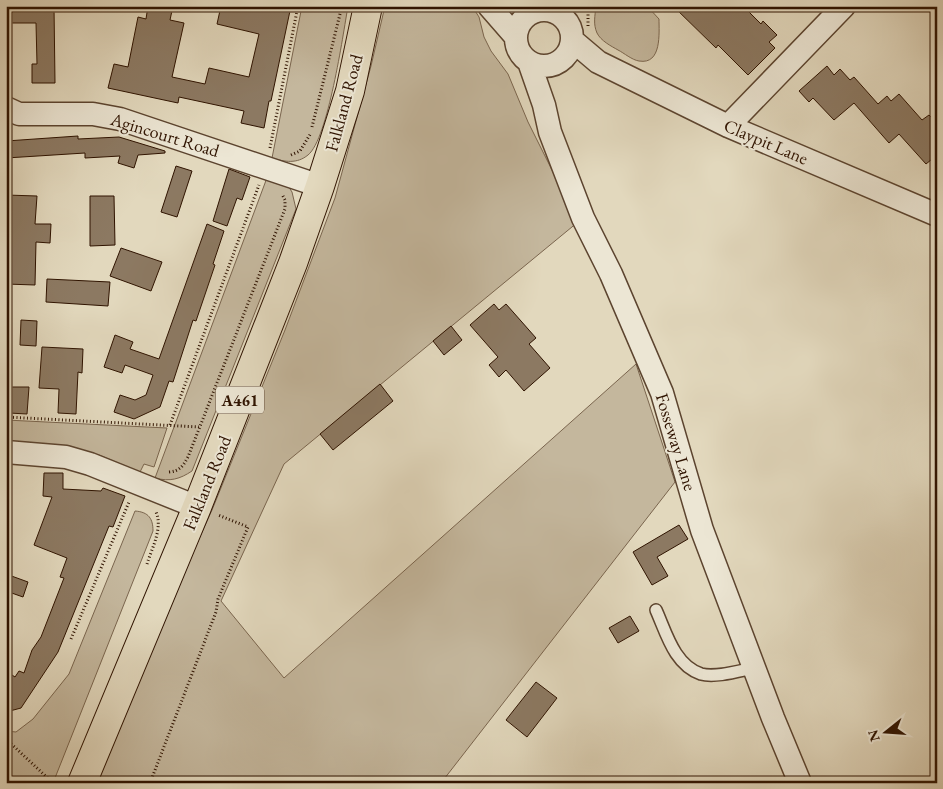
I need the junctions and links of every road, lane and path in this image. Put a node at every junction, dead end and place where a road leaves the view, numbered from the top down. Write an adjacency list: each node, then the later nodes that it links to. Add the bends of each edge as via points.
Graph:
1 (298, 6): 14 (path)
2 (342, 6): 14 (path, via 311,133 300,152 280,153)
3 (368, 6): 15 (highway, Falkland Road / A461, via 350,91)
4 (489, 6): 8 (street)
5 (503, 6): 7 (street)
6 (844, 6): 13 (street)
7 (542, 10): 8 (street, via 523,19); 9 (street, via 561,16)
8 (516, 37): 10 (street, via 521,56)
9 (566, 38): 10 (street, via 547,67); 11 (street); 13 (street, Claypit Lane, via 598,62)
10 (529, 62): 11 (street, Fosseway Lane)
11 (544, 105): 28 (street, Fosseway Lane, via 550,132 583,218 662,393 702,530)
12 (6, 108): 14 (street, Agincourt Road, via 19,114 92,114 120,119)
13 (728, 126): 16 (street, Claypit Lane)
14 (271, 168): 15 (street, Agincourt Road); 18 (path); 19 (path, via 271,185 280,187 285,209)
15 (320, 186): 23 (highway, Falkland Road / A461, via 272,321)
16 (937, 215)
17 (6, 417): 18 (path)
18 (170, 425): 19 (path)
19 (199, 427): 21 (path, via 182,468)
20 (6, 452): 22 (street, via 66,457)
21 (167, 473)
22 (137, 483): 23 (street); 27 (path)
23 (197, 507): 31 (highway, Falkland Road / A461); 32 (path, via 248,527)
24 (155, 510): 25 (path, via 159,527)
25 (146, 567)
26 (656, 610): 28 (lane, via 674,652 687,666 702,674 724,674)
27 (71, 639)
28 (754, 668): 33 (street, Fosseway Lane)
29 (6, 738): 30 (path)
30 (53, 783)
31 (82, 783)
32 (150, 783)
33 (800, 783)

